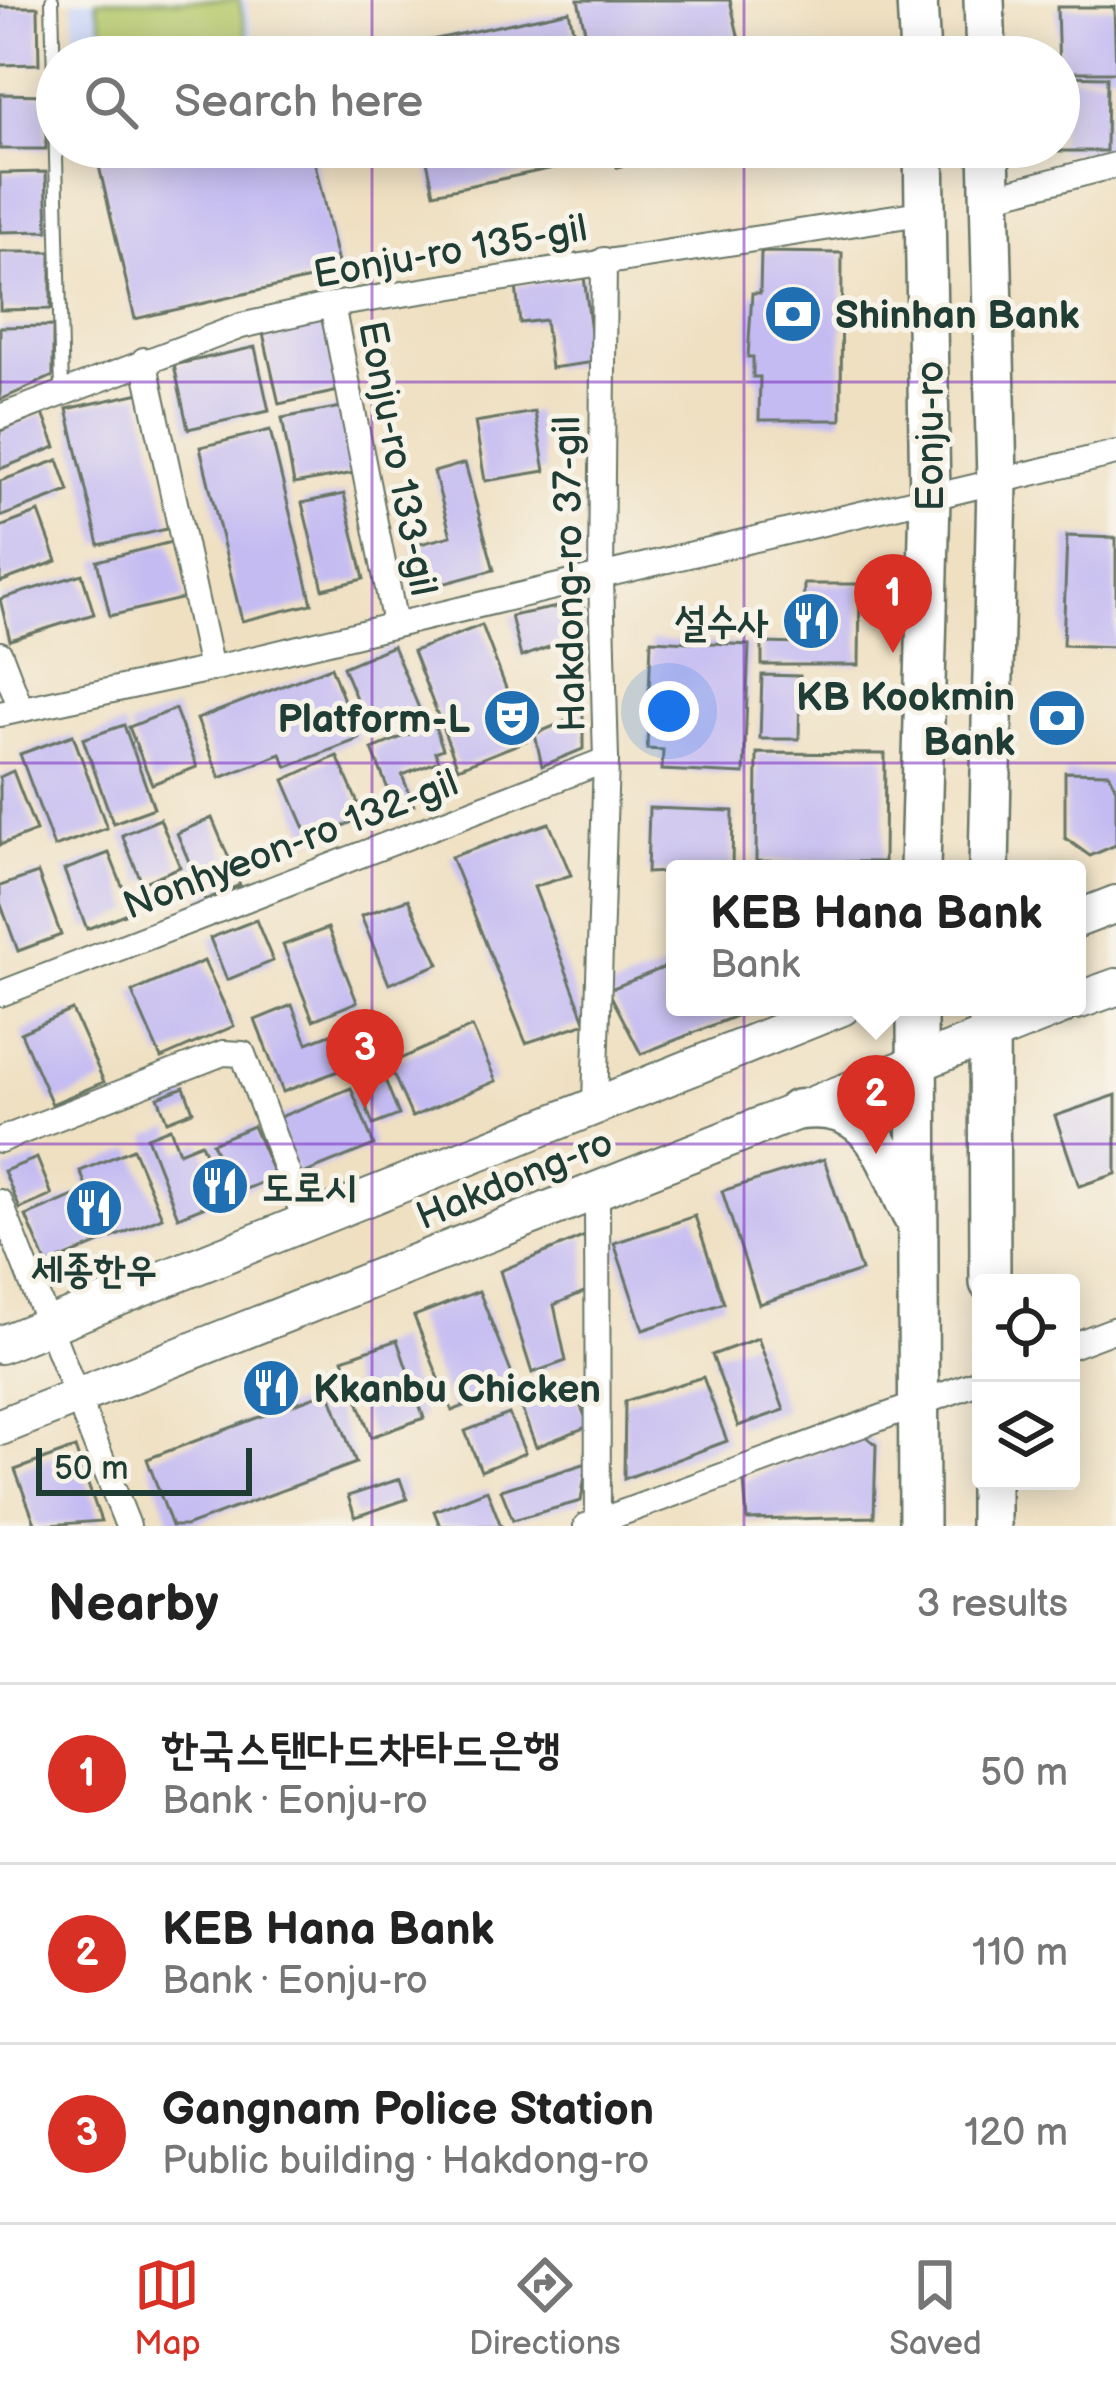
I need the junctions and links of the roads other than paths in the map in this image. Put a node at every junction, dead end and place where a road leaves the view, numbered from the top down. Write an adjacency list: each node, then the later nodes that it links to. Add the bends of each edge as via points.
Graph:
1 (52, 0): 4 (lane)
2 (917, 0): 5 (main road)
3 (984, 0): 6 (main road)
4 (53, 36)
5 (919, 36)
6 (985, 36)
7 (1116, 165): 11 (street)
8 (56, 168): 16 (lane)
9 (925, 168): 12 (main road, Eonju-ro)
10 (990, 168): 11 (main road, Eonju-ro)
11 (991, 197): 19 (main road, Eonju-ro)
12 (927, 212): 13 (street, Eonju-ro 135-gil); 20 (main road, Eonju-ro)
13 (604, 260): 14 (street, Eonju-ro 135-gil); 21 (street, Hakdong-ro 37-gil)
14 (332, 305): 15 (street, Eonju-ro 135-gil); 22 (street, Eonju-ro 133-gil)
15 (144, 360): 16 (street, Eonju-ro 135-gil); 24 (street)
16 (62, 393): 17 (street, Eonju-ro 135-gil)
17 (0, 416)
18 (1116, 453): 19 (street, Eonju-ro 133-gil)
19 (997, 481): 20 (street, Eonju-ro 133-gil); 28 (main road, Eonju-ro)
20 (930, 499): 21 (street, Eonju-ro 133-gil); 27 (main road, Eonju-ro)
21 (601, 578): 22 (street, Eonju-ro 133-gil); 26 (street, Hakdong-ro 37-gil)
22 (395, 625): 24 (street, Eonju-ro 133-gil)
23 (0, 654): 25 (street, Eonju-ro 133-gil)
24 (211, 669): 25 (street, Eonju-ro 133-gil)
25 (10, 712)
26 (606, 760): 32 (street, Nonhyeon-ro 132-gil); 38 (street, Hakdong-ro 37-gil)
27 (920, 860)
28 (989, 860)
29 (1116, 904): 30 (main road)
30 (1086, 916)
31 (1116, 987): 33 (main road)
32 (0, 994)
33 (1086, 998)
34 (819, 1016): 38 (main road, Hakdong-ro)
35 (917, 1016): 37 (main road)
36 (989, 1022): 37 (main road, Hakdong-ro); 45 (main road)
37 (919, 1064): 39 (main road, Hakdong-ro); 44 (main road)
38 (595, 1103): 43 (main road, Hakdong-ro)
39 (797, 1110): 41 (main road, Hakdong-ro); 44 (main road, via 830,1108 866,1126)
40 (0, 1140): 43 (street, via 223,1053 243,1054)
41 (597, 1191): 51 (main road, Hakdong-ro); 55 (street)
42 (0, 1202): 46 (street)
43 (305, 1220): 46 (main road, Hakdong-ro)
44 (918, 1226): 52 (main road)
45 (990, 1274)
46 (48, 1328): 49 (main road, Hakdong-ro); 51 (street)
47 (1116, 1329): 48 (street)
48 (1080, 1343)
49 (0, 1345)
50 (978, 1382): 52 (street)
51 (77, 1399): 53 (main road, Hakdong-ro); 56 (street)
52 (916, 1404): 55 (street); 57 (main road)
53 (0, 1427)
54 (990, 1490): 58 (main road)
55 (594, 1524)
56 (128, 1526)
57 (919, 1526)
58 (990, 1526)

